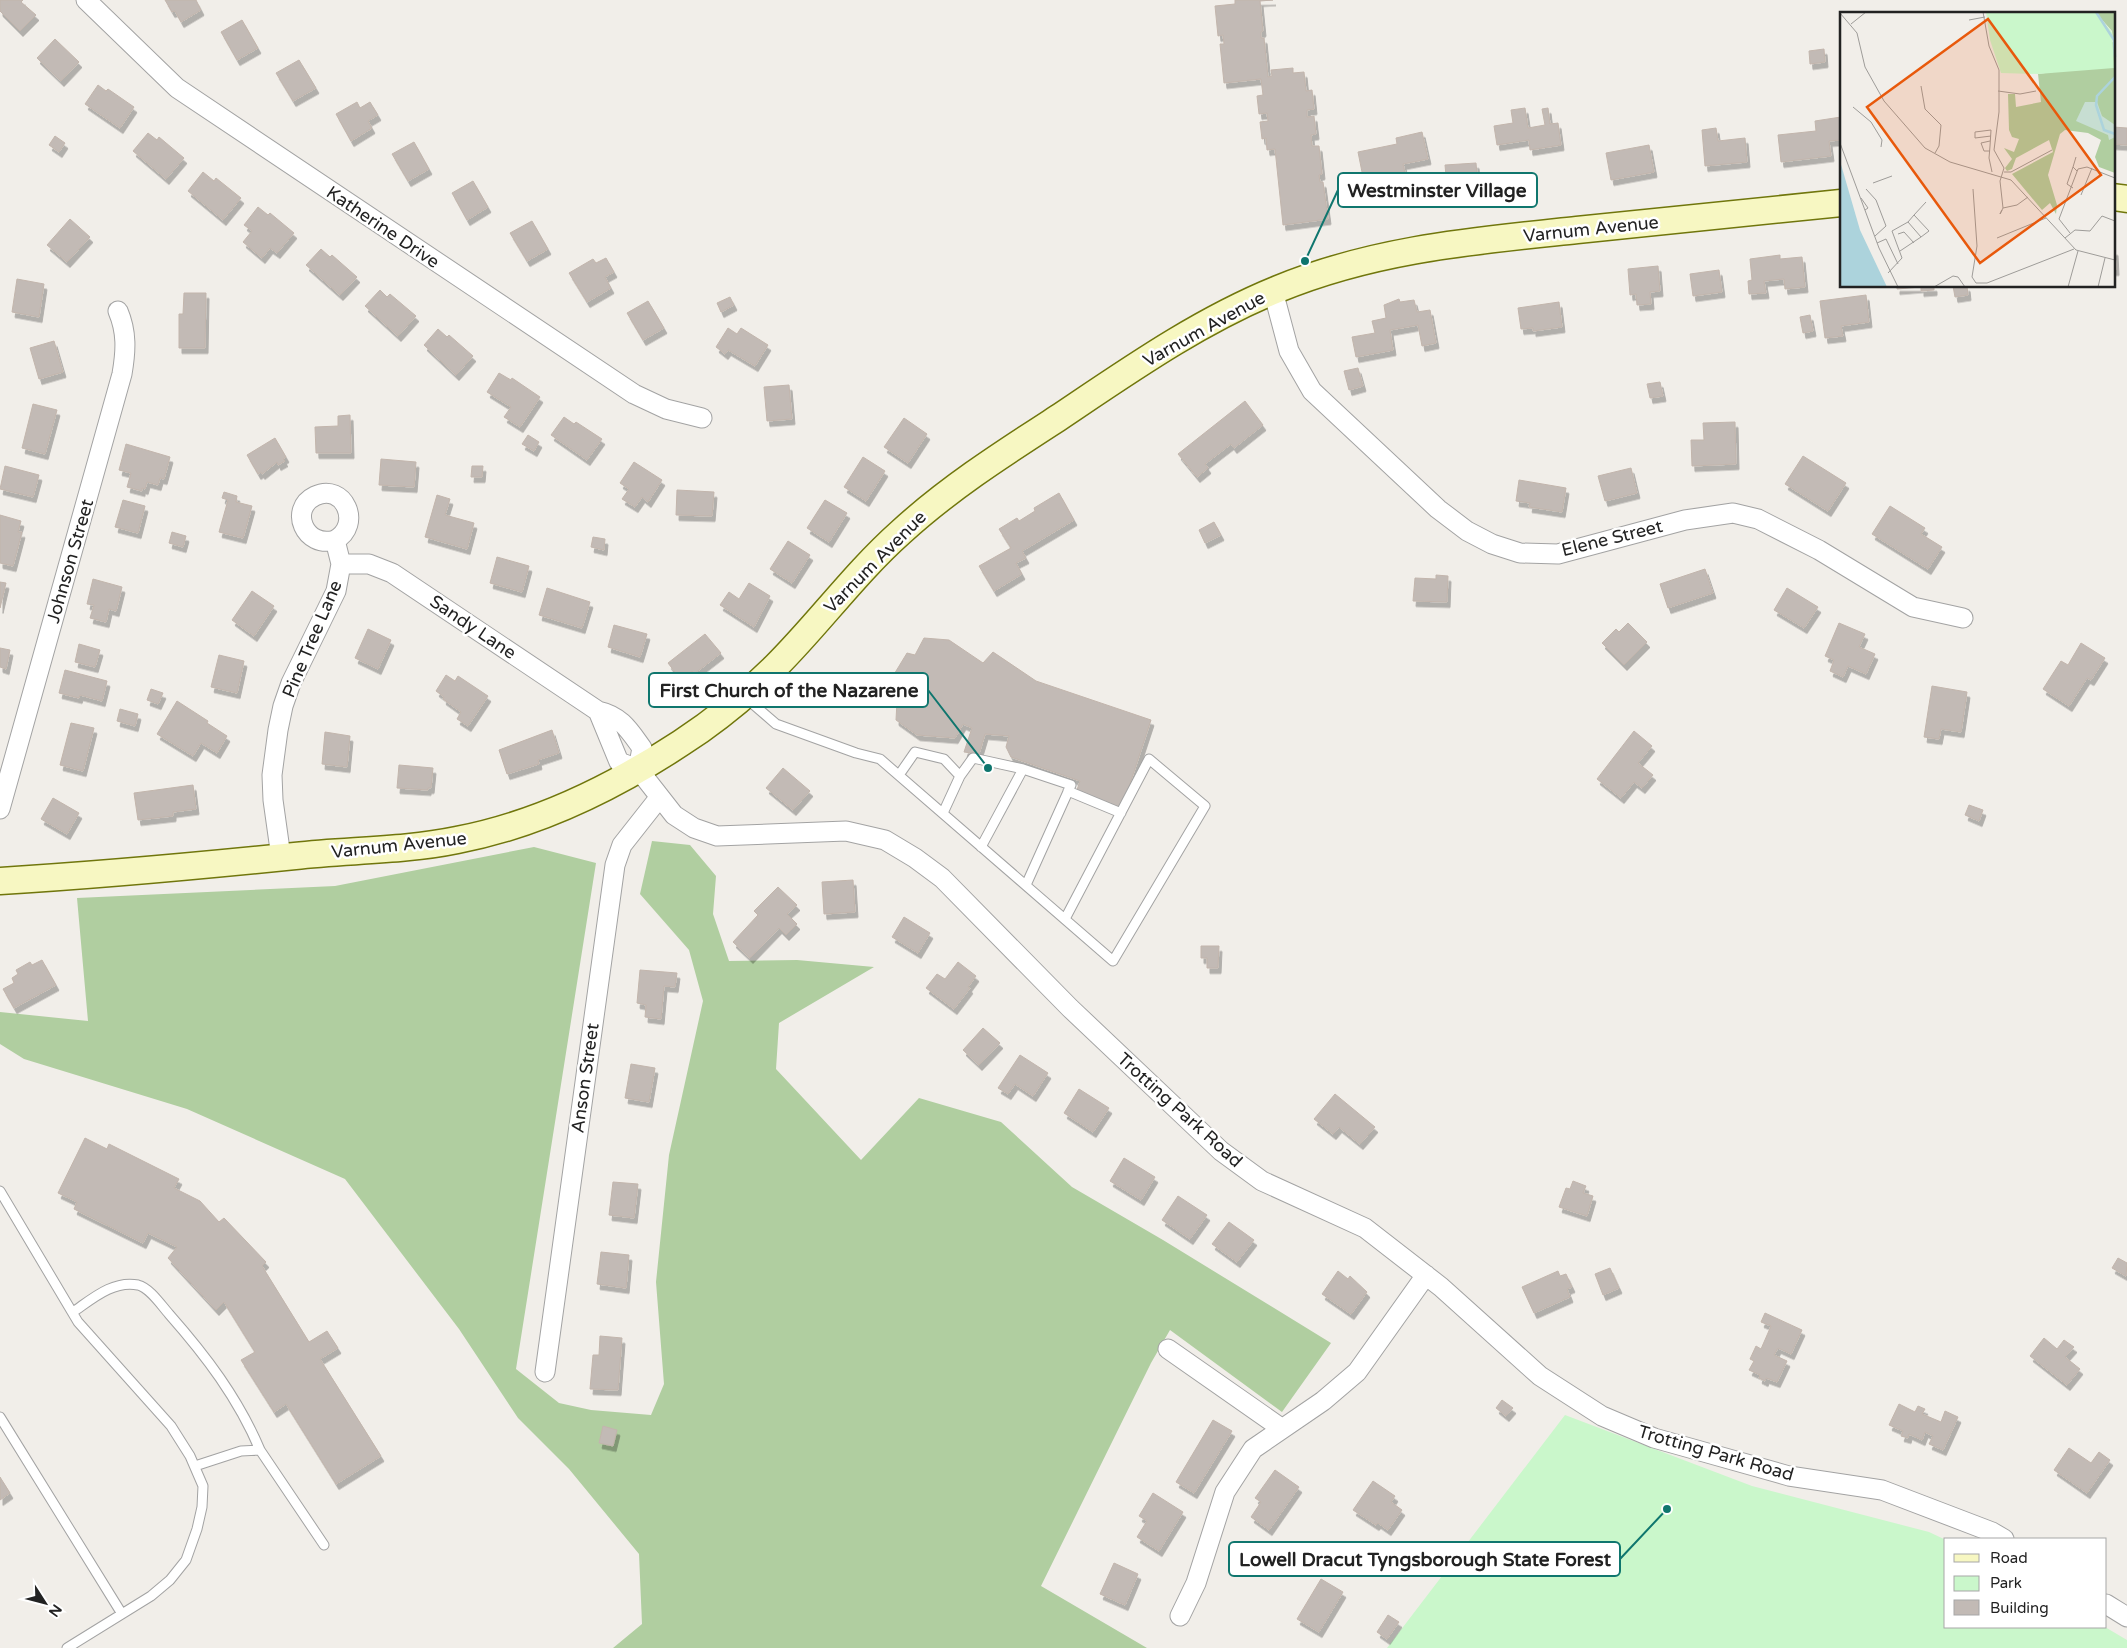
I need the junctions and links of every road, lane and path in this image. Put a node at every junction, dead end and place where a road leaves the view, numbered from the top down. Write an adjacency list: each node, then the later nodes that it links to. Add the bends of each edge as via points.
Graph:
1 (86, 0): 7 (street, Katherine Drive, via 177,88 262,146 634,394 666,409)
2 (2114, 197): 3 (main road)
3 (2127, 199)
4 (1840, 203): 5 (main road, Varnum Avenue, via 1423,247 1350,264)
5 (1273, 291): 10 (street, Elene Street, via 1289,351 1312,391 1438,510 1466,531 1492,544 1520,553 1558,554 1685,520 1733,513 1758,519 1819,550 1913,607); 11 (main road, Varnum Avenue, via 1163,349 931,506 874,558)
6 (118, 311): 18 (street, Johnson Street, via 124,325 126,345 122,374)
7 (702, 418)
8 (335, 540): 9 (street, Pine Tree Lane)
9 (341, 564): 12 (street, Sandy Lane, via 369,564 392,573 598,711 619,762); 22 (street, Pine Tree Lane, via 336,591 303,655 281,714 272,775 275,828)
10 (1963, 618)
11 (744, 696): 12 (main road, Varnum Avenue, via 702,729); 14 (lane, via 776,724 880,759)
12 (638, 769): 17 (street, Trotting Park Road); 22 (main road, Varnum Avenue, via 547,813 487,834 395,849)
13 (1023, 769): 15 (lane, via 973,758); 16 (lane, via 1071,785); 21 (lane)
14 (898, 774): 15 (lane, via 915,752 944,759); 19 (lane)
15 (960, 776): 19 (lane)
16 (1068, 791): 20 (lane); 24 (lane)
17 (659, 798): 27 (street, Trotting Park Road, via 687,824 717,836 846,831 886,840 916,858 942,878 1070,1008 1221,1151 1262,1181 1365,1228); 30 (street, Anson Street, via 622,845 615,864)
18 (0, 809)
19 (943, 813): 21 (lane)
20 (1121, 813): 25 (lane); 25 (lane, via 1149,759 1205,806 1113,961)
21 (981, 846): 24 (lane)
22 (281, 857): 23 (main road, Varnum Avenue, via 124,873)
23 (0, 881)
24 (1026, 885): 25 (lane)
25 (1065, 919)
26 (0, 1191): 28 (lane)
27 (1426, 1275): 32 (street, via 1357,1372 1324,1402); 35 (street, Trotting Park Road, via 1540,1376 1602,1416 1654,1438 1789,1476 1882,1490)
28 (72, 1312): 33 (lane, via 113,1287 141,1286 193,1341 223,1379); 34 (lane, via 170,1426)
29 (1168, 1349): 32 (street)
30 (545, 1372)
31 (0, 1417): 38 (lane)
32 (1281, 1428): 39 (street, via 1253,1449 1225,1492 1196,1583)
33 (260, 1450): 34 (lane, via 241,1451); 36 (lane)
34 (195, 1466): 38 (lane, via 203,1486 202,1508 186,1560 170,1580)
35 (2002, 1538)
36 (324, 1545)
37 (2107, 1605): 40 (street)
38 (122, 1614): 41 (lane)
39 (1180, 1616)
40 (2127, 1617)
41 (67, 1648)

